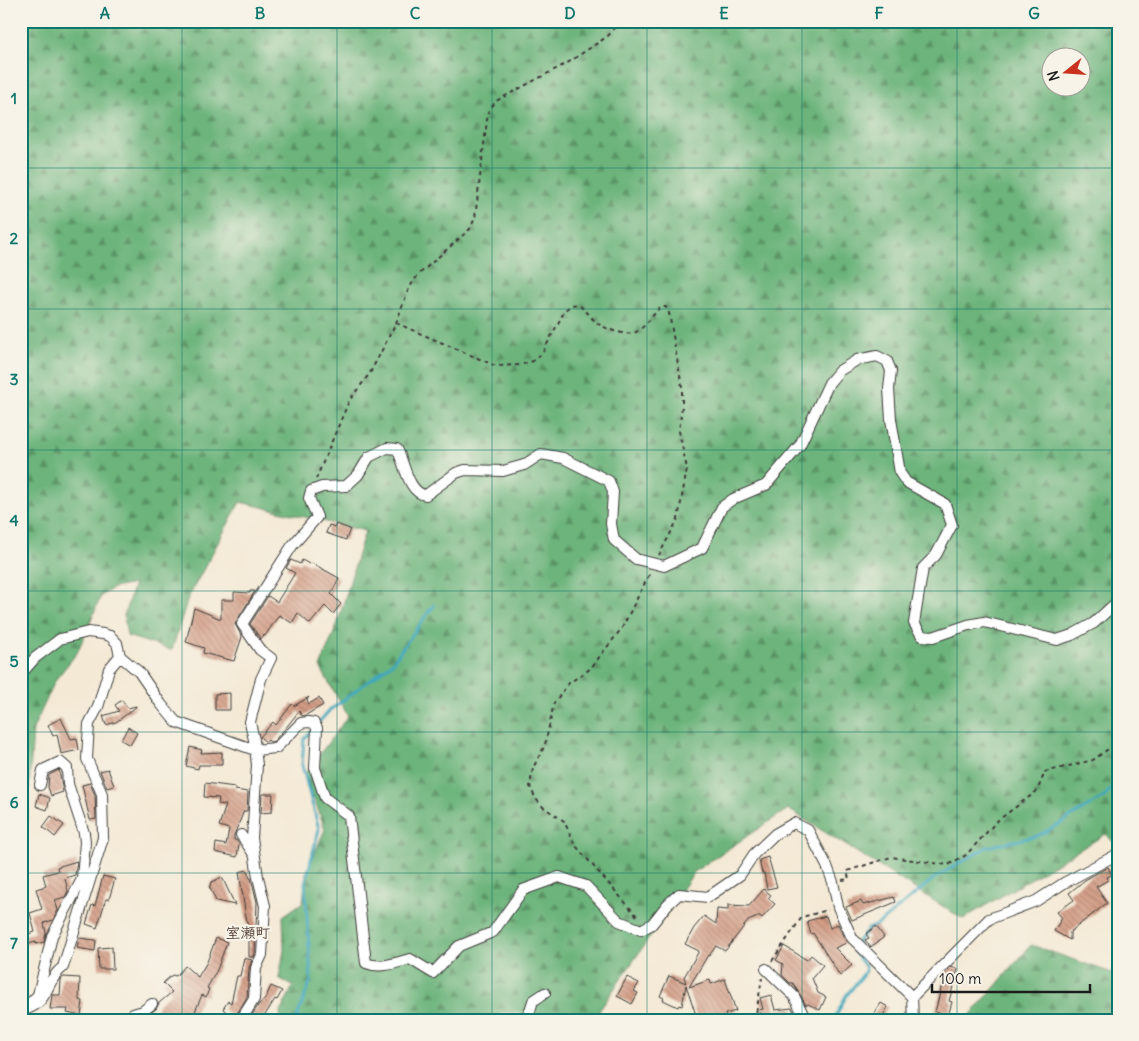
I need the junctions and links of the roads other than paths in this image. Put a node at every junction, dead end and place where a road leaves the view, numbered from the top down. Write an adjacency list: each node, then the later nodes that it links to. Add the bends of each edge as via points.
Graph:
1 (1118, 601): 4 (street, via 1094,623 1057,640 984,622 933,637 922,636 914,623 923,568 936,555 952,525 945,504 906,482 900,473 891,419 891,371 887,361 877,356 857,360 839,371 829,383 800,444 766,485 722,507 702,548 664,566 636,560 614,540 611,524 613,492 609,481 563,458 542,454 524,465 503,471 465,470 426,495 417,493 397,449 387,448 368,457 346,486 311,491 310,498 317,517 292,546 242,624 260,650 271,658 260,680 250,722)
2 (120, 656): 3 (street, via 117,643 110,636 88,632 60,638); 4 (street, via 139,672 176,722); 13 (street, via 108,669 90,724 87,759 102,794 102,844 63,968 56,973 45,997)
3 (21, 674)
4 (255, 750): 8 (street, via 257,765 252,838); 11 (street, via 276,748 301,723 314,723 317,728 315,768 325,798 349,816 366,963 372,966 410,959 434,973 459,946 494,932 523,890 559,877 586,886 619,922 641,930 652,924 679,894 708,897 740,875 754,854 775,834 794,823 808,830 827,866 838,907 852,938)
5 (40, 785): 13 (street, via 43,770 60,762 66,768 85,842 82,879 52,936 38,995)
6 (241, 835): 8 (street)
7 (1118, 854): 11 (street, via 1036,901 989,919)
8 (255, 856): 15 (street, via 265,906 262,955 256,968 254,999)
9 (766, 969): 17 (street, via 794,996)
10 (545, 993): 16 (street, via 533,1001)
11 (912, 997): 18 (street)
12 (152, 1004): 14 (street, via 133,1014)
13 (23, 1014)
14 (129, 1020)
15 (241, 1020)
16 (527, 1020)
17 (806, 1020)
18 (913, 1020)

